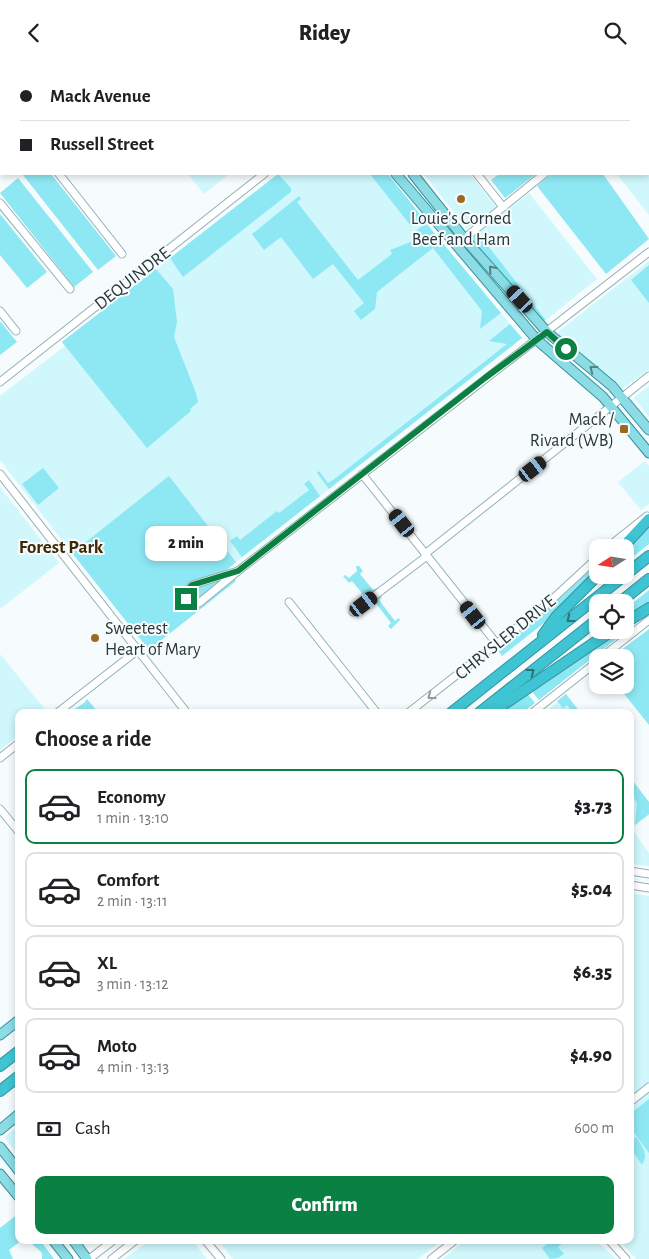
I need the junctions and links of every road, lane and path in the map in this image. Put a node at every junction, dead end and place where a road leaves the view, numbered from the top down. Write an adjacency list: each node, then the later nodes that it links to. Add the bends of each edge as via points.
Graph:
1 (60, 175): 13 (street)
2 (263, 175): 25 (street, DEQUINDRE)
3 (414, 175): 7 (main road)
4 (478, 175): 9 (street)
5 (543, 175): 9 (street)
6 (399, 177): 7 (main road, via 424,202); 11 (main road)
7 (432, 199): 10 (main road)
8 (0, 203): 14 (street)
9 (503, 207): 10 (street)
10 (464, 237): 11 (street); 16 (main road, one-way to 10)
11 (457, 246): 17 (main road)
12 (649, 252): 19 (street)
13 (122, 254)
14 (70, 289)
15 (0, 311): 18 (street)
16 (533, 316): 17 (main road, via 535,322 532,326); 19 (main road)
17 (524, 325): 20 (main road)
18 (16, 331)
19 (547, 332): 20 (street); 21 (main road)
20 (537, 340): 22 (main road); 32 (street)
21 (566, 349): 22 (main road, via 558,352); 24 (main road, one-way to 21)
22 (557, 359): 26 (main road)
23 (649, 376): 27 (street)
24 (606, 380): 26 (main road, via 602,386); 27 (main road)
25 (0, 382)
26 (594, 388): 28 (main road)
27 (623, 397): 28 (street); 29 (main road)
28 (612, 407): 30 (main road); 37 (street)
29 (649, 431)
30 (649, 453)
31 (0, 474): 54 (street)
32 (362, 474): 37 (street); 40 (street)
33 (649, 515): 35 (street)
34 (649, 519): 36 (highway)
35 (618, 539)
36 (630, 539)
37 (426, 555): 46 (street); 51 (street)
38 (649, 556): 52 (highway, one-way to 52)
39 (589, 565): 51 (street, CHRYSLER DRIVE)
40 (238, 571): 40 (street, via 192,585 185,593 186,599 189,603 199,603)
41 (649, 579): 43 (highway)
42 (589, 584): 52 (highway, via 556,617)
43 (630, 594)
44 (289, 603): 58 (street)
45 (649, 608): 47 (highway)
46 (353, 613)
47 (634, 617)
48 (649, 620): 53 (street)
49 (589, 626): 61 (highway, one-way to 49)
50 (600, 639): 62 (highway)
51 (497, 644): 59 (street, CHRYSLER DRIVE, one-way to 59)
52 (535, 646): 60 (highway)
53 (612, 649)
54 (138, 650): 56 (street); 57 (street)
55 (589, 668): 63 (street)
56 (62, 709)
57 (184, 709)
58 (374, 709)
59 (413, 709)
60 (456, 709)
61 (484, 709)
62 (497, 709)
63 (537, 709)
64 (15, 746): 65 (street)
65 (0, 758)
66 (0, 809): 67 (street)
67 (15, 827)
68 (634, 872): 69 (street)
69 (649, 874)
70 (634, 886): 71 (street)
71 (649, 888)
72 (15, 1023): 73 (main road)
73 (0, 1035)
74 (15, 1054): 75 (highway)
75 (0, 1066)
76 (15, 1079): 78 (highway)
77 (649, 1087): 79 (street)
78 (0, 1091)
79 (634, 1099)
80 (15, 1117): 81 (main road); 82 (main road)
81 (0, 1122)
82 (0, 1130)
83 (1, 1149): 84 (main road)
84 (15, 1166)
85 (0, 1174): 86 (main road)
86 (15, 1192)
87 (56, 1244): 94 (main road)
88 (76, 1244): 95 (main road)
89 (109, 1244): 95 (street)
90 (131, 1244): 96 (street)
91 (209, 1244): 97 (street)
92 (450, 1244): 98 (street)
93 (613, 1244): 99 (street)
94 (68, 1259)
95 (88, 1259)
96 (112, 1259)
97 (220, 1259)
98 (431, 1259)
99 (626, 1259)

